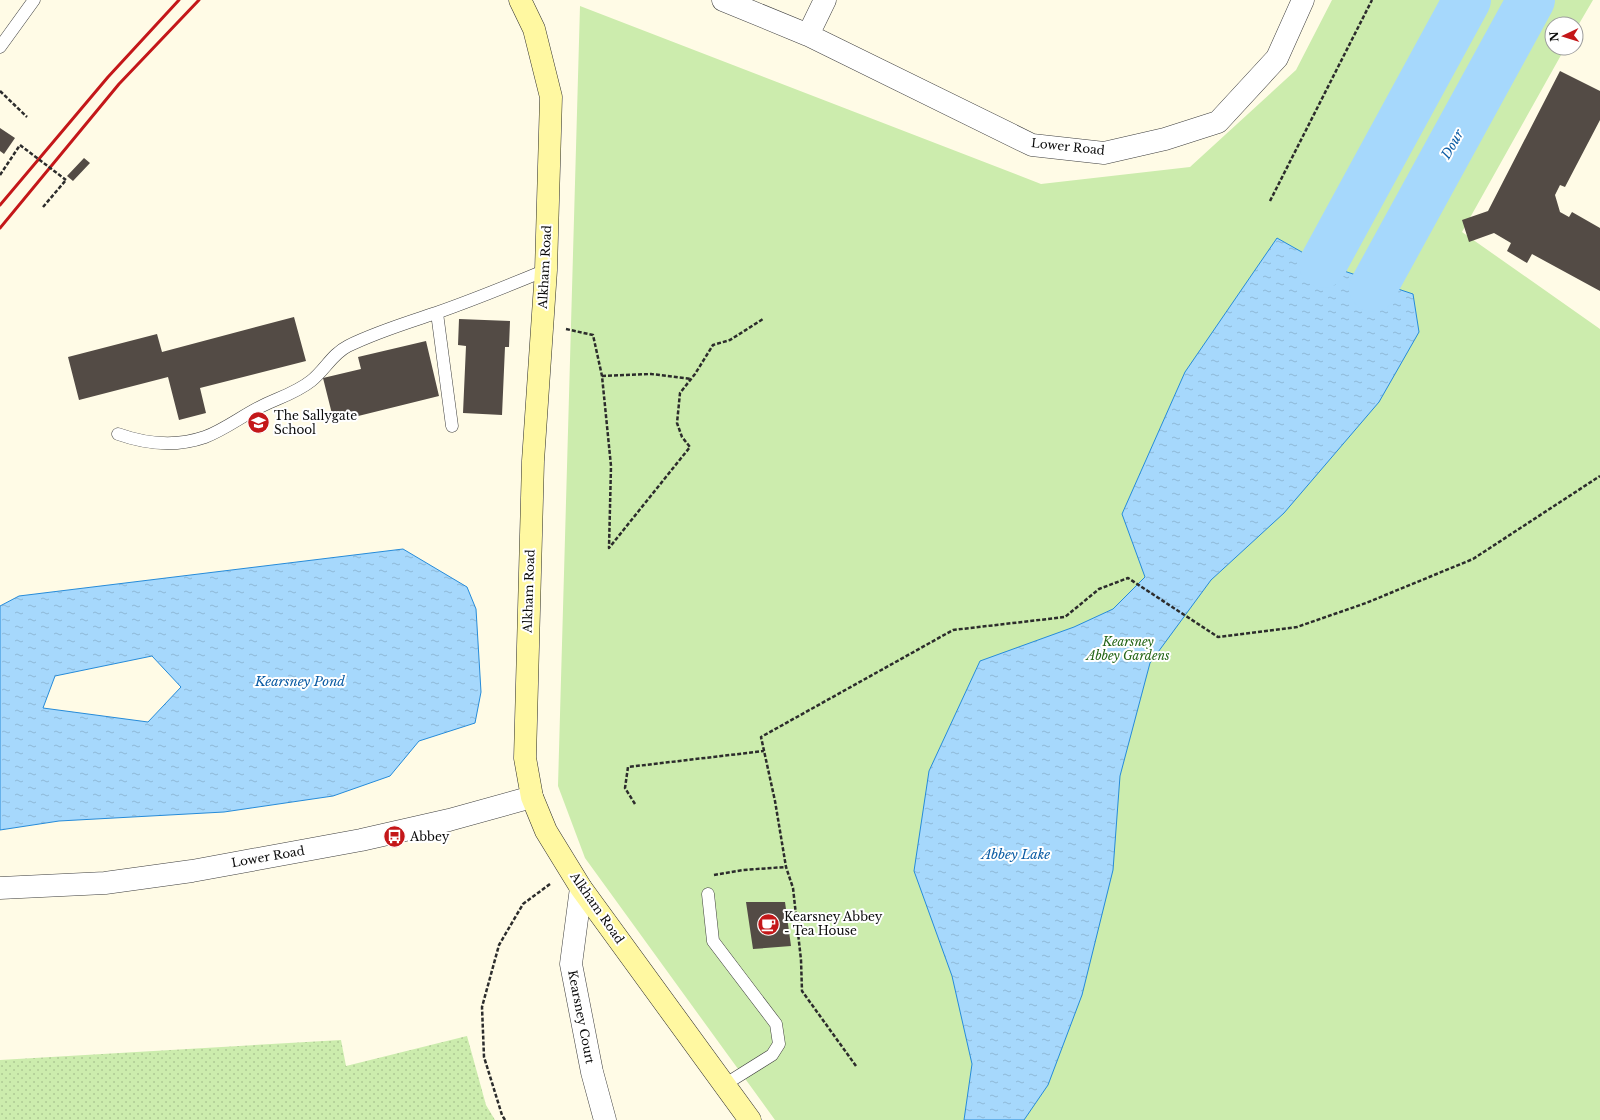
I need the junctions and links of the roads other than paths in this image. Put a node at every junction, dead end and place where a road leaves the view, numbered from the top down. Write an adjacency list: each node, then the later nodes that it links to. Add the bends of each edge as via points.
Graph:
1 (34, 0): 7 (lane)
2 (520, 0): 8 (street, Alkham Road, via 534,29 551,97)
3 (723, 0): 6 (street, Lower Road)
4 (825, 0): 6 (street)
5 (1303, 0): 6 (street, Lower Road, via 1277,58 1218,122 1165,139 1104,153 1032,145)
6 (808, 35)
7 (0, 47)
8 (546, 270): 9 (lane); 12 (street, Alkham Road, via 533,461 525,758)
9 (437, 313): 10 (lane); 11 (lane, via 384,330 337,352 324,368 297,391 205,437 189,441 154,443)
10 (452, 426)
11 (118, 434)
12 (532, 797): 13 (street, Lower Road, via 450,820 375,837 192,871 105,883); 14 (street, Alkham Road, via 546,831)
13 (0, 888)
14 (581, 888): 16 (street, Alkham Road); 17 (street, Kearsney Court, via 571,964 592,1072)
15 (708, 894): 16 (lane, via 713,941 776,1024 778,1044 772,1055)
16 (724, 1085): 18 (street, Alkham Road)
17 (605, 1120)
18 (750, 1120)

